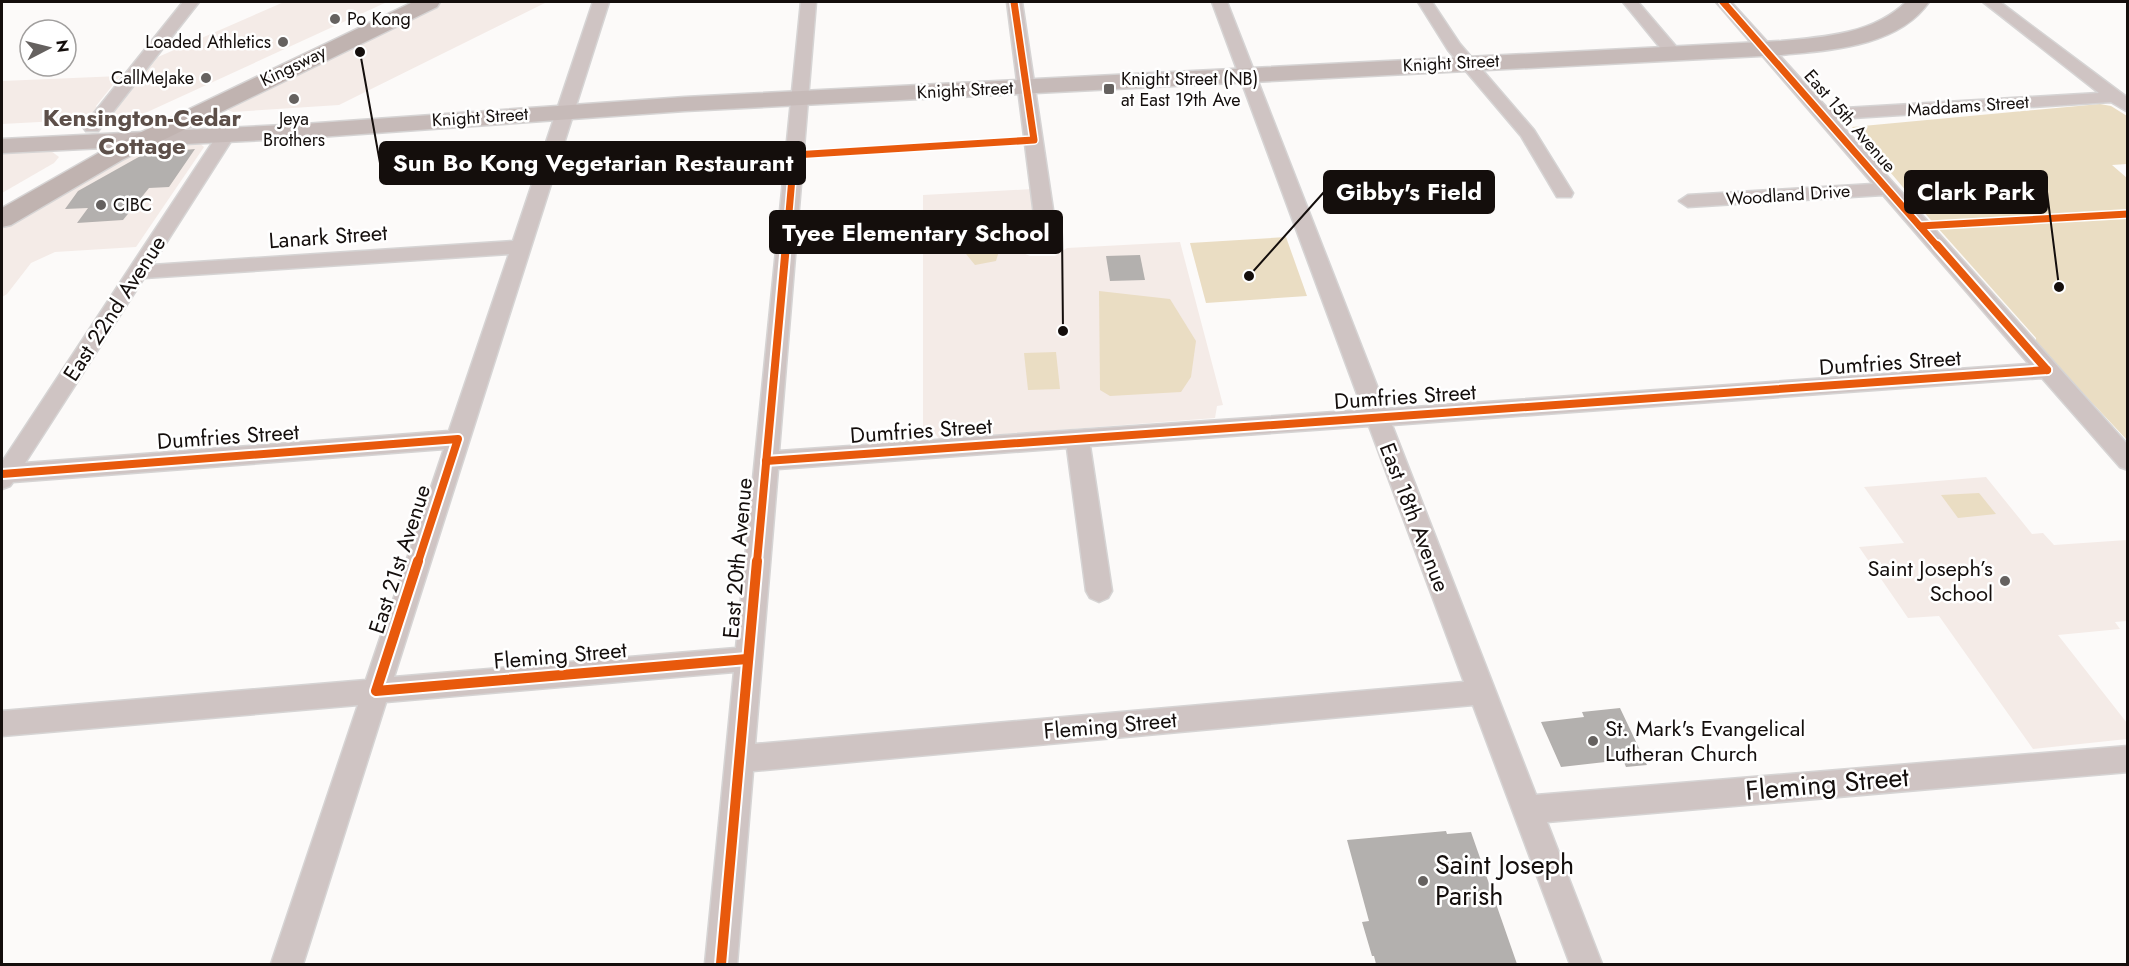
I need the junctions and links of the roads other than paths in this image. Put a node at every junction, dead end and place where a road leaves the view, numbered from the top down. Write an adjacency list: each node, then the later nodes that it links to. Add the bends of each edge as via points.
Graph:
1 (191, 2): 26 (street)
2 (400, 2): 25 (main road, Kingsway)
3 (429, 2): 23 (main road, Kingsway)
4 (601, 2): 21 (street, East 21st Avenue)
5 (808, 2): 19 (street, East 20th Avenue)
6 (1014, 2): 18 (street)
7 (1220, 2): 17 (street, East 18th Avenue)
8 (1425, 2): 16 (street)
9 (1630, 2): 15 (street)
10 (1723, 2): 14 (street, East 15th Avenue)
11 (1887, 2): 14 (main road, Knight Street, via 1872,14 1842,26)
12 (1918, 2): 14 (main road, Knight Street, via 1891,23 1854,37 1809,45)
13 (1991, 2): 20 (street)
14 (1759, 43): 15 (main road, Knight Street); 22 (street, East 15th Avenue)
15 (1669, 47): 16 (main road, Knight Street)
16 (1463, 57): 17 (main road, Knight Street); 30 (street, via 1528,134)
17 (1245, 70): 18 (main road, Knight Street); 38 (street, East 18th Avenue)
18 (1026, 81): 19 (main road, Knight Street); 34 (street, via 1045,223)
19 (800, 93): 21 (main road, Knight Street); 41 (street, East 20th Avenue)
20 (2121, 102): 22 (street, Maddams Street)
21 (568, 105): 23 (main road, Knight Street); 27 (main road, Knight Street); 35 (street, East 21st Avenue)
22 (1823, 115): 29 (street, East 15th Avenue)
23 (178, 123): 25 (main road, Kingsway)
24 (2, 132): 26 (main road, Knight Street)
25 (144, 132): 26 (main road, Knight Street); 27 (main road, Knight Street); 33 (main road, Kingsway)
26 (102, 134): 28 (main road, Knight Street); 32 (main road)
27 (226, 135): 36 (street, East 22nd Avenue)
28 (2, 146)
29 (1887, 189): 31 (street, Woodland Drive); 37 (street, East 15th Avenue)
30 (1564, 193)
31 (1688, 201)
32 (2, 202)
33 (2, 219)
34 (1043, 243)
35 (521, 248): 36 (street, Lanark Street); 40 (street, East 21st Avenue)
36 (138, 272): 43 (street, East 22nd Avenue)
37 (2048, 370): 38 (street, Dumfries Street); 42 (street, East 15th Avenue)
38 (1376, 418): 39 (street, Dumfries Street); 47 (street, East 18th Avenue)
39 (1077, 438): 41 (street, Dumfries Street); 44 (street)
40 (458, 439): 43 (street, Dumfries Street); 46 (street, East 21st Avenue)
41 (766, 461): 45 (street, East 20th Avenue)
42 (2127, 461)
43 (3, 476)
44 (1099, 591)
45 (747, 659): 46 (street, Fleming Street); 49 (street, East 20th Avenue)
46 (376, 691): 48 (street, Fleming Street); 52 (street, East 21st Avenue)
47 (1483, 692): 49 (street, Fleming Street); 51 (street, East 18th Avenue)
48 (2, 723)
49 (738, 759): 53 (street, East 20th Avenue)
50 (2127, 759): 51 (street, Fleming Street)
51 (1527, 810): 54 (street, East 18th Avenue)
52 (287, 964)
53 (721, 964)
54 (1586, 964)

